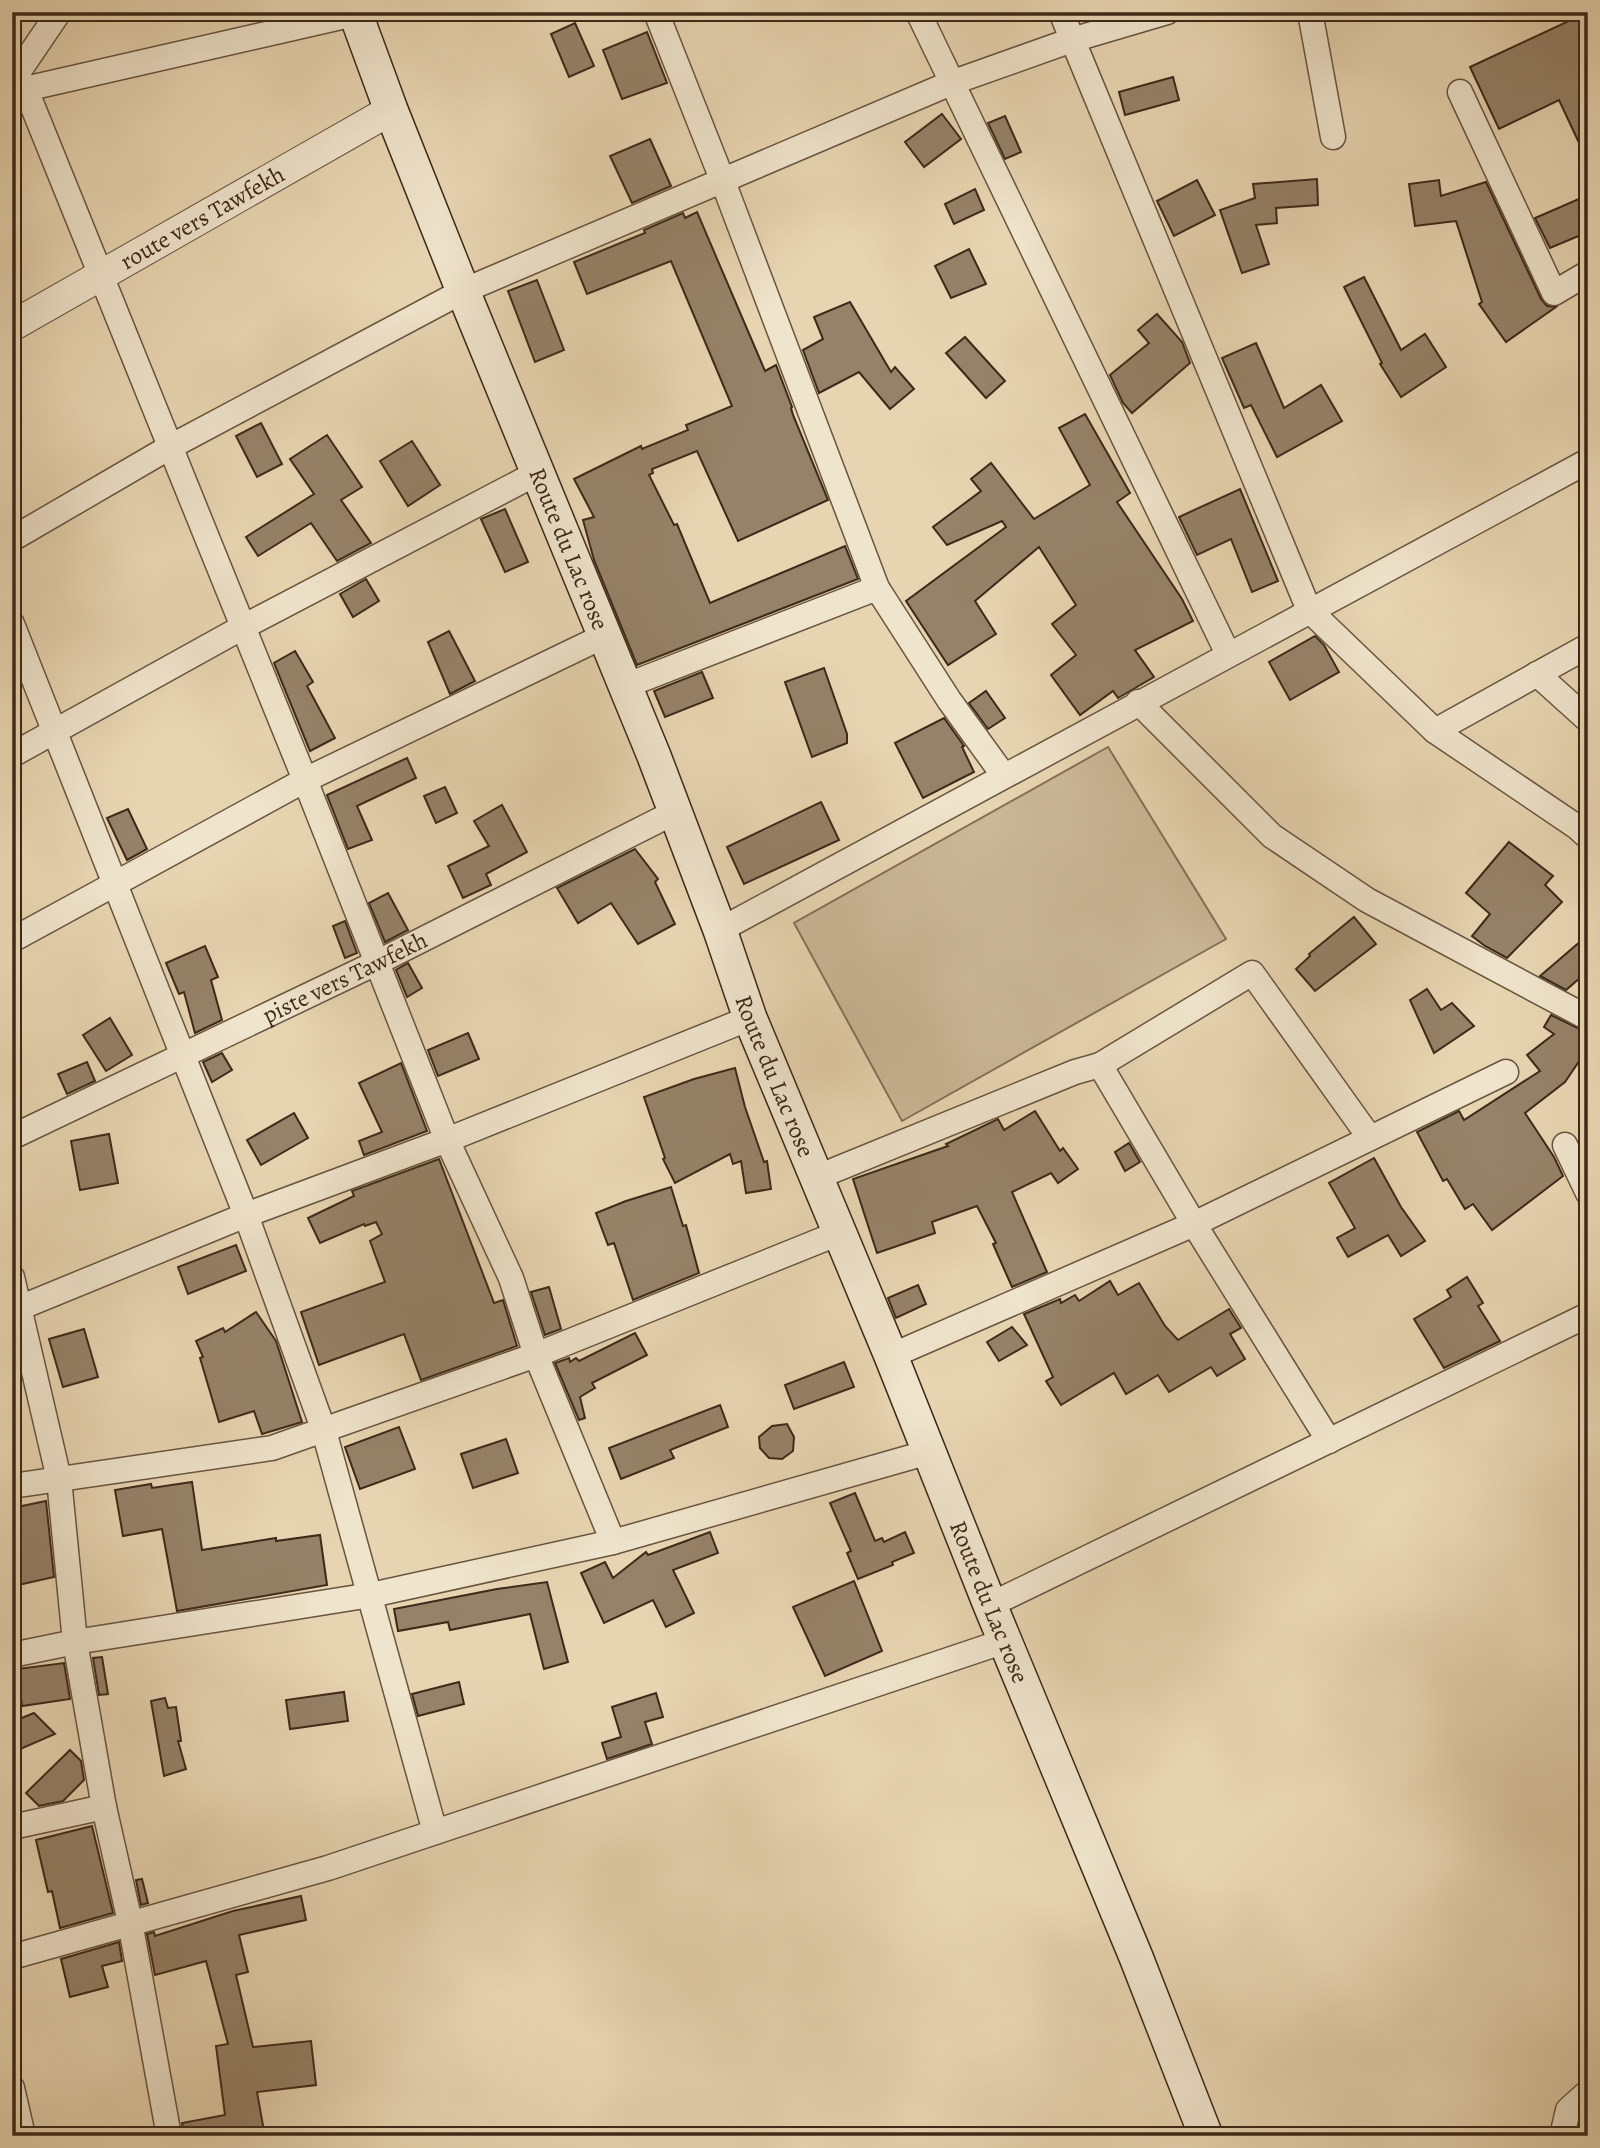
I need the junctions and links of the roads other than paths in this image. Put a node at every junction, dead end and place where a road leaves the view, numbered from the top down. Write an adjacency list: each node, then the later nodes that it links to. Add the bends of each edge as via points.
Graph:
1 (59, 12): 9 (street)
2 (656, 12): 14 (street)
3 (918, 12): 10 (street)
4 (1061, 12): 8 (street)
5 (1167, 12): 8 (street)
6 (1310, 12): 13 (street)
7 (358, 13): 9 (street); 12 (main road, Route du Lac rose)
8 (1072, 40): 10 (street); 24 (street)
9 (17, 80): 16 (street)
10 (951, 83): 14 (street); 29 (street)
11 (1460, 92): 15 (street, via 1554,293)
12 (391, 110): 16 (street, route vers Tawfekh); 17 (main road, Route du Lac rose)
13 (1333, 137)
14 (722, 179): 17 (street); 23 (street)
15 (1588, 273)
16 (100, 276): 18 (street, route vers Tawfekh); 19 (street)
17 (463, 290): 19 (street); 21 (main road, Route du Lac rose)
18 (12, 326)
19 (170, 447): 22 (street); 26 (street)
20 (1588, 461): 24 (street)
21 (537, 473): 26 (street); 27 (main road, Route du Lac rose)
22 (12, 539)
23 (877, 588): 31 (street); 37 (street)
24 (1309, 610): 29 (street); 34 (street)
25 (12, 624): 35 (street)
26 (243, 627): 35 (street); 38 (street)
27 (604, 636): 31 (main road, Route du Lac rose); 38 (street)
28 (1588, 646): 30 (street)
29 (1228, 654): 32 (street)
30 (1537, 674): 33 (street); 34 (street)
31 (625, 686): 39 (main road, Route du Lac rose)
32 (1138, 702): 37 (street); 46 (street, via 1272,836 1367,900)
33 (1588, 720)
34 (1436, 731): 40 (street)
35 (57, 732): 36 (street); 41 (street)
36 (12, 755)
37 (1004, 776): 42 (street)
38 (305, 780): 41 (street); 44 (street)
39 (675, 812): 42 (main road, Route du Lac rose); 44 (street, piste vers Tawfekh)
40 (1588, 837)
41 (116, 883): 43 (street); 47 (street)
42 (720, 930): 45 (main road, Route du Lac rose)
43 (12, 940)
44 (376, 963): 47 (street, piste vers Tawfekh); 52 (street)
45 (750, 1018): 52 (street); 54 (main road, Route du Lac rose)
46 (1588, 1018)
47 (183, 1054): 50 (street, piste vers Tawfekh); 56 (street)
48 (1100, 1065): 51 (street, via 1252,973); 54 (street); 57 (street)
49 (1506, 1072): 51 (street)
50 (12, 1137)
51 (1370, 1138): 57 (street)
52 (447, 1140): 56 (street); 62 (street, via 511,1278)
53 (1565, 1145): 55 (street)
54 (816, 1178): 58 (main road, Route du Lac rose)
55 (1588, 1193)
56 (246, 1215): 60 (street); 64 (street)
57 (1194, 1224): 63 (street); 65 (street)
58 (839, 1233): 62 (street); 63 (main road, Route du Lac rose)
59 (12, 1277): 60 (street)
60 (16, 1308): 67 (street)
61 (1588, 1315): 65 (street)
62 (536, 1355): 64 (street); 69 (street)
63 (891, 1356): 66 (main road, Route du Lac rose)
64 (324, 1431): 67 (street, via 257,1451); 70 (street)
65 (1329, 1441): 71 (street)
66 (929, 1452): 69 (street); 71 (main road, Route du Lac rose)
67 (59, 1479): 68 (street); 73 (street)
68 (12, 1486)
69 (614, 1542): 70 (street)
70 (371, 1595): 73 (street); 77 (street)
71 (990, 1605): 72 (main road, Route du Lac rose)
72 (1006, 1641): 77 (street); 84 (main road, Route du Lac rose)
73 (75, 1642): 74 (street); 75 (street)
74 (12, 1655)
75 (104, 1807): 76 (street); 78 (street)
76 (12, 1827)
77 (435, 1832): 78 (street, via 328,1868)
78 (130, 1922): 79 (street); 83 (street)
79 (12, 1957)
80 (12, 2088): 82 (street)
81 (1588, 2092): 85 (street, via 1568,2110)
82 (23, 2136)
83 (169, 2136)
84 (1206, 2136)
85 (1562, 2136)

